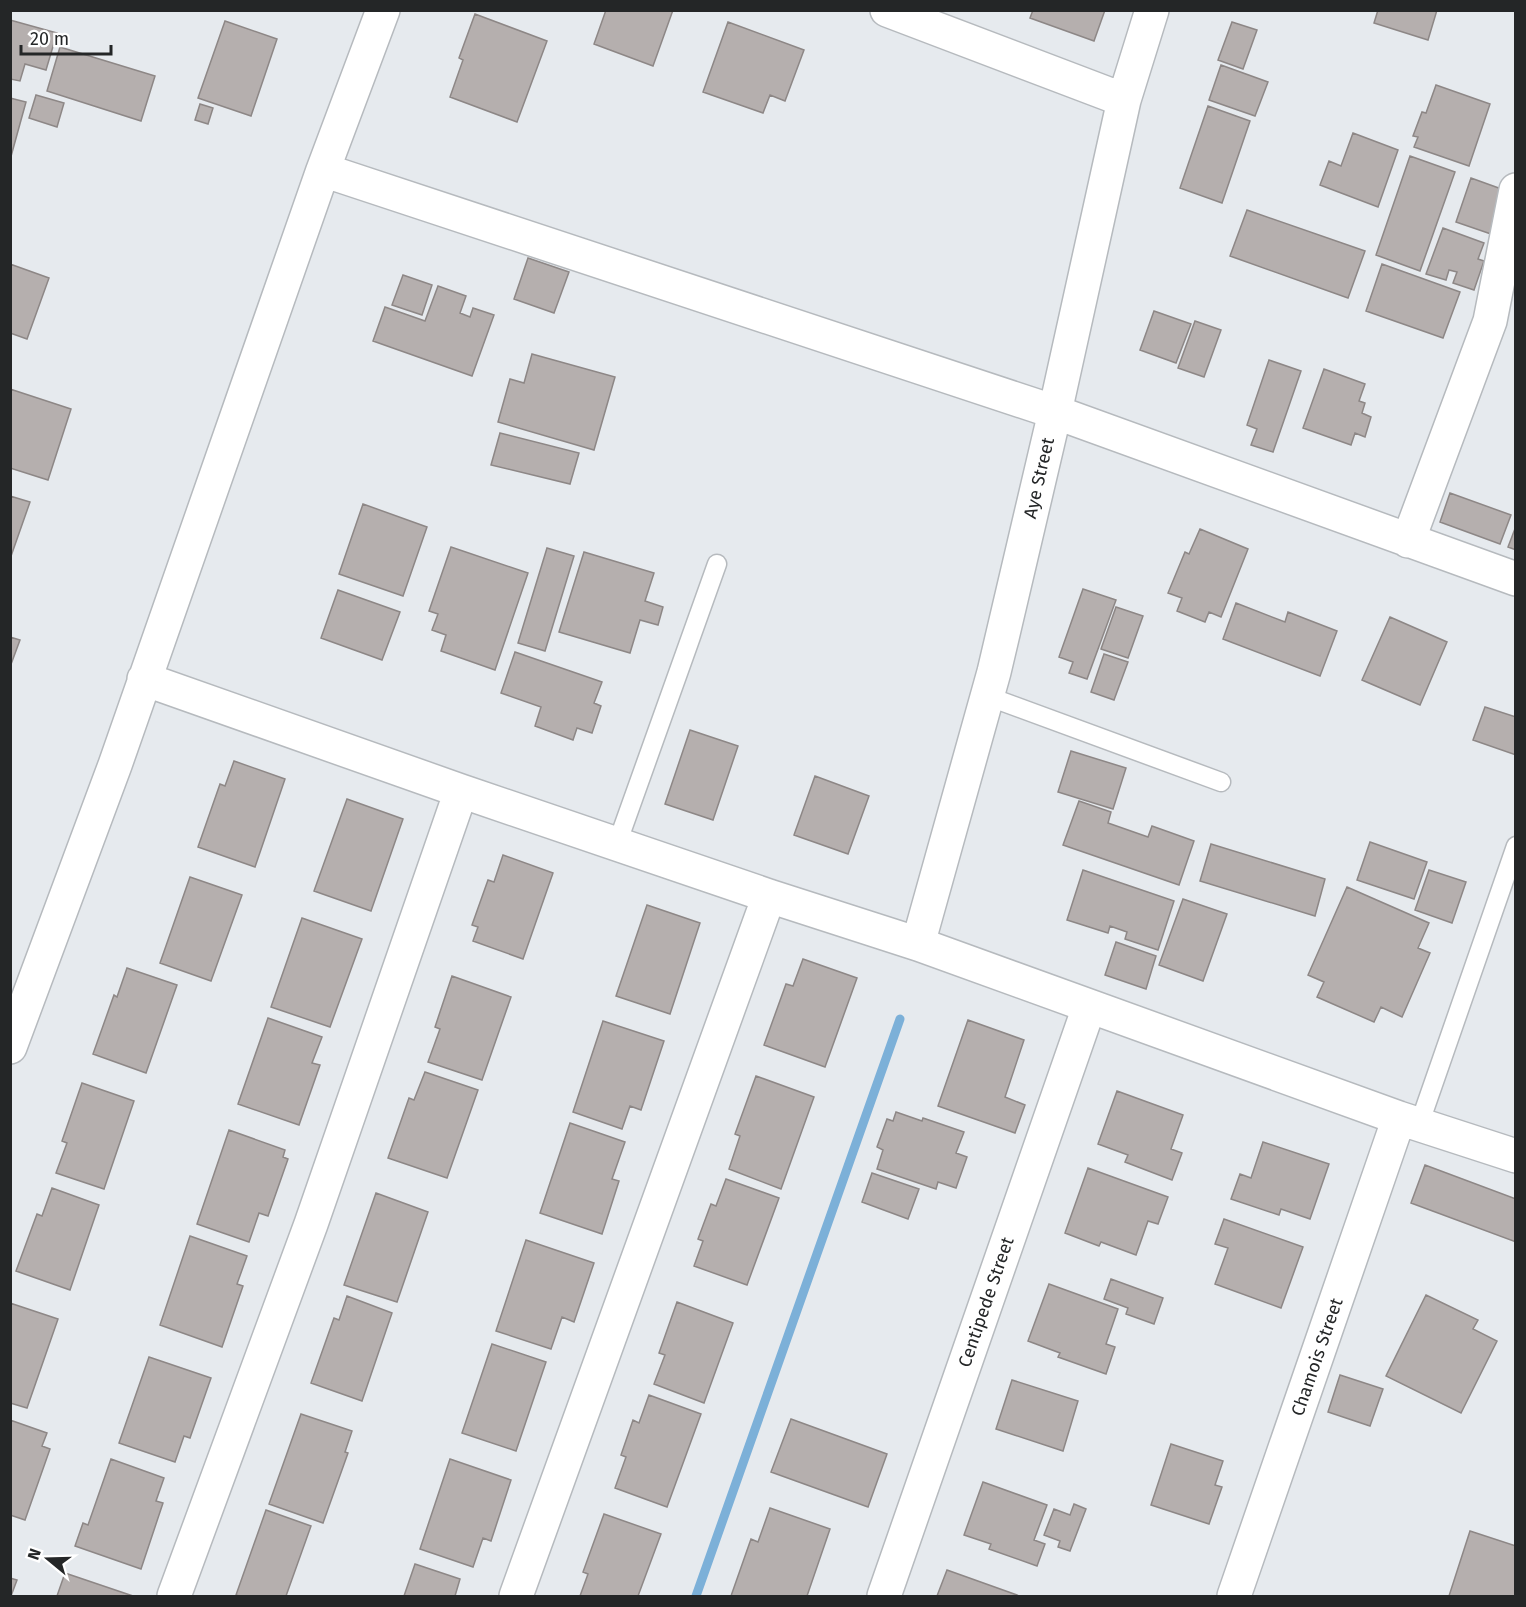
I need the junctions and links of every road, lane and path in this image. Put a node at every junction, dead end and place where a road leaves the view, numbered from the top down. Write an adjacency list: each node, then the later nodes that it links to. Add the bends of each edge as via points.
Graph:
1 (383, 10): 5 (street)
2 (887, 10): 4 (street)
3 (1152, 10): 4 (street, Aye Street)
4 (1124, 100): 7 (street, Aye Street)
5 (323, 170): 7 (street); 11 (street)
6 (1515, 190): 8 (street, via 1490,321)
7 (1055, 412): 8 (street); 12 (street, Aye Street)
8 (1408, 541): 10 (street)
9 (717, 564): 15 (lane)
10 (1515, 579)
11 (144, 679): 14 (street); 20 (street)
12 (987, 696): 13 (lane); 18 (street, Aye Street)
13 (1221, 782)
14 (461, 791): 15 (street); 23 (street, via 311,1224)
15 (617, 844): 17 (street)
16 (1515, 846): 21 (lane)
17 (769, 896): 18 (street); 24 (street)
18 (918, 944): 19 (street)
19 (1089, 1007): 21 (street); 25 (street, Centipede Street)
20 (10, 1047)
21 (1409, 1121): 22 (street); 26 (street, Chamois Street)
22 (1515, 1156)
23 (174, 1596)
24 (516, 1596)
25 (884, 1596)
26 (1234, 1596)

